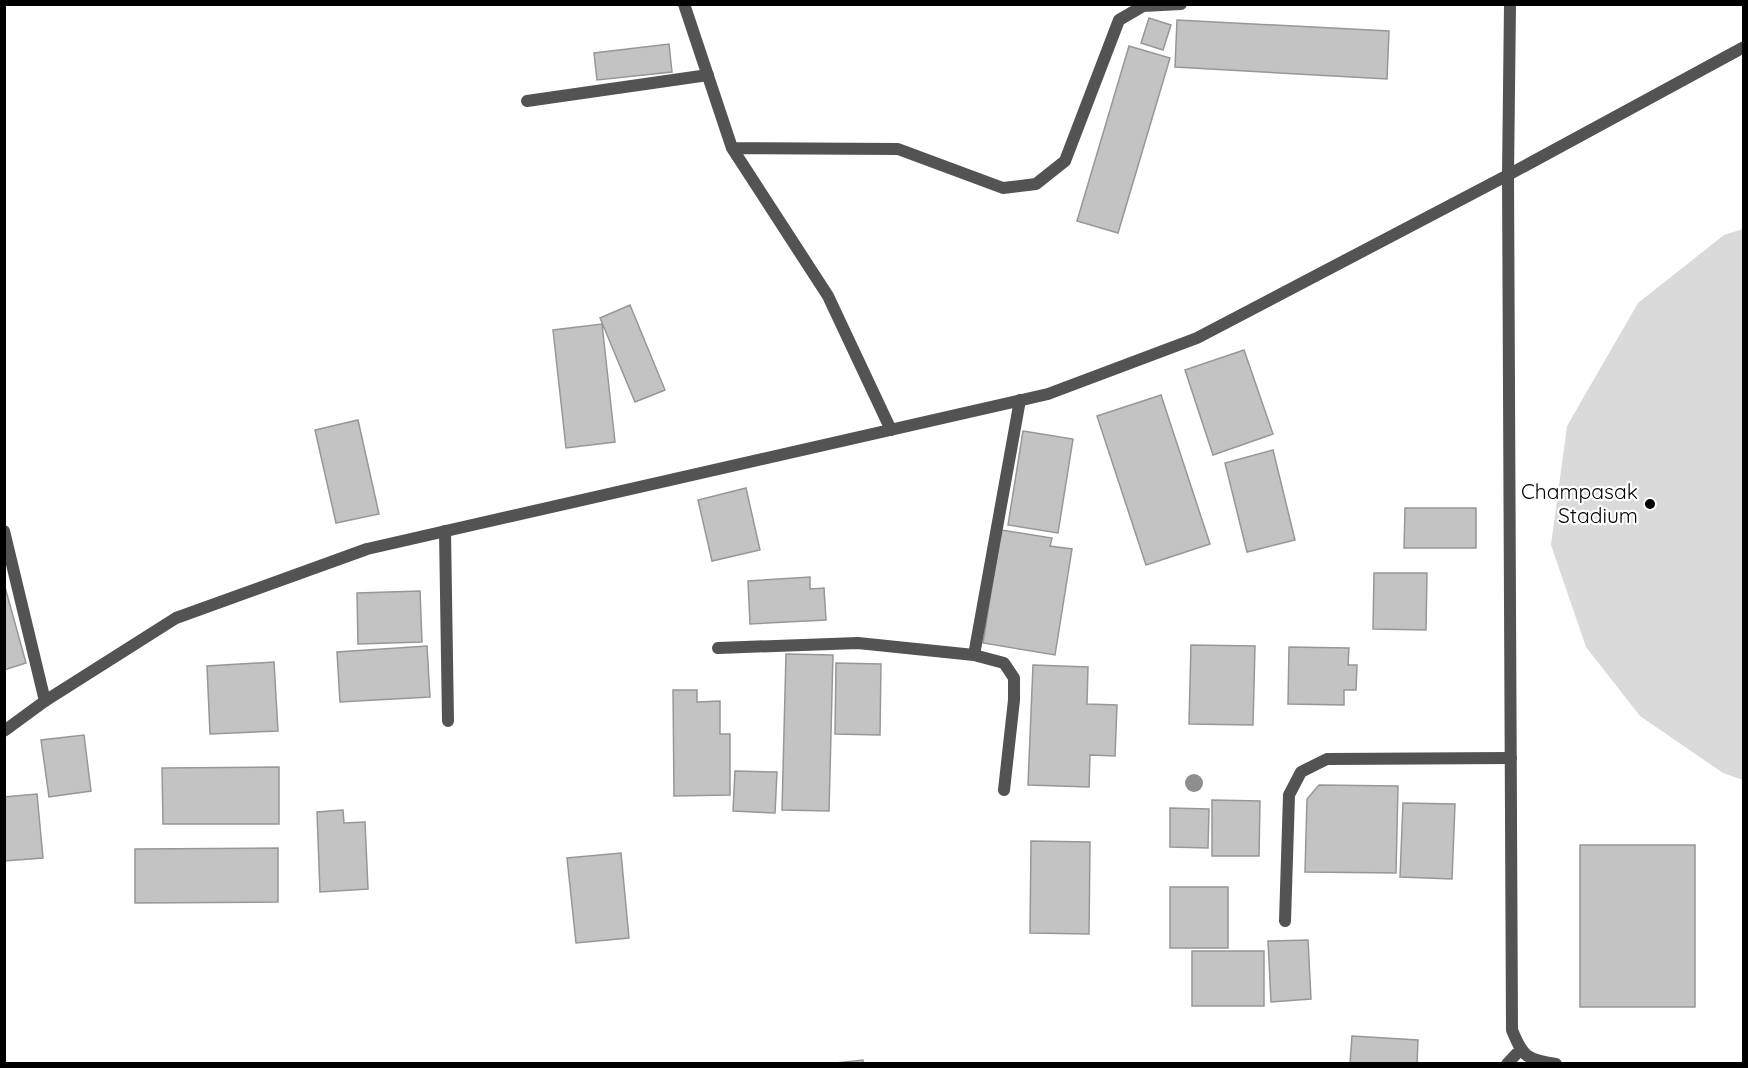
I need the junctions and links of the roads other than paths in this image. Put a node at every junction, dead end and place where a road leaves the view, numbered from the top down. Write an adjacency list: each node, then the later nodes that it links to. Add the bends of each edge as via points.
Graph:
1 (684, 4): 5 (street)
2 (1181, 4): 7 (street, via 1143,6 1119,20 1065,161 1036,184 1003,188 898,149)
3 (1510, 4): 8 (street)
4 (1743, 47): 8 (street)
5 (708, 75): 6 (street); 7 (street)
6 (527, 101)
7 (732, 148): 10 (street, via 828,296)
8 (1508, 175): 9 (street, via 1197,338 1048,394); 18 (street)
9 (1020, 400): 10 (street); 14 (street)
10 (891, 430): 12 (street)
11 (4, 531): 15 (street)
12 (444, 531): 15 (street, via 368,549 177,618); 16 (street)
13 (718, 648): 14 (street, via 858,643)
14 (974, 656): 19 (street, via 1004,663 1014,678)
15 (45, 701): 17 (street)
16 (448, 721)
17 (4, 731)
18 (1511, 758): 20 (street, via 1327,759 1301,772 1289,795); 21 (street, via 1512,1030)
19 (1004, 790)
20 (1286, 921)
21 (1520, 1050): 22 (street); 23 (street, via 1536,1061)
22 (1507, 1064)
23 (1556, 1064)

